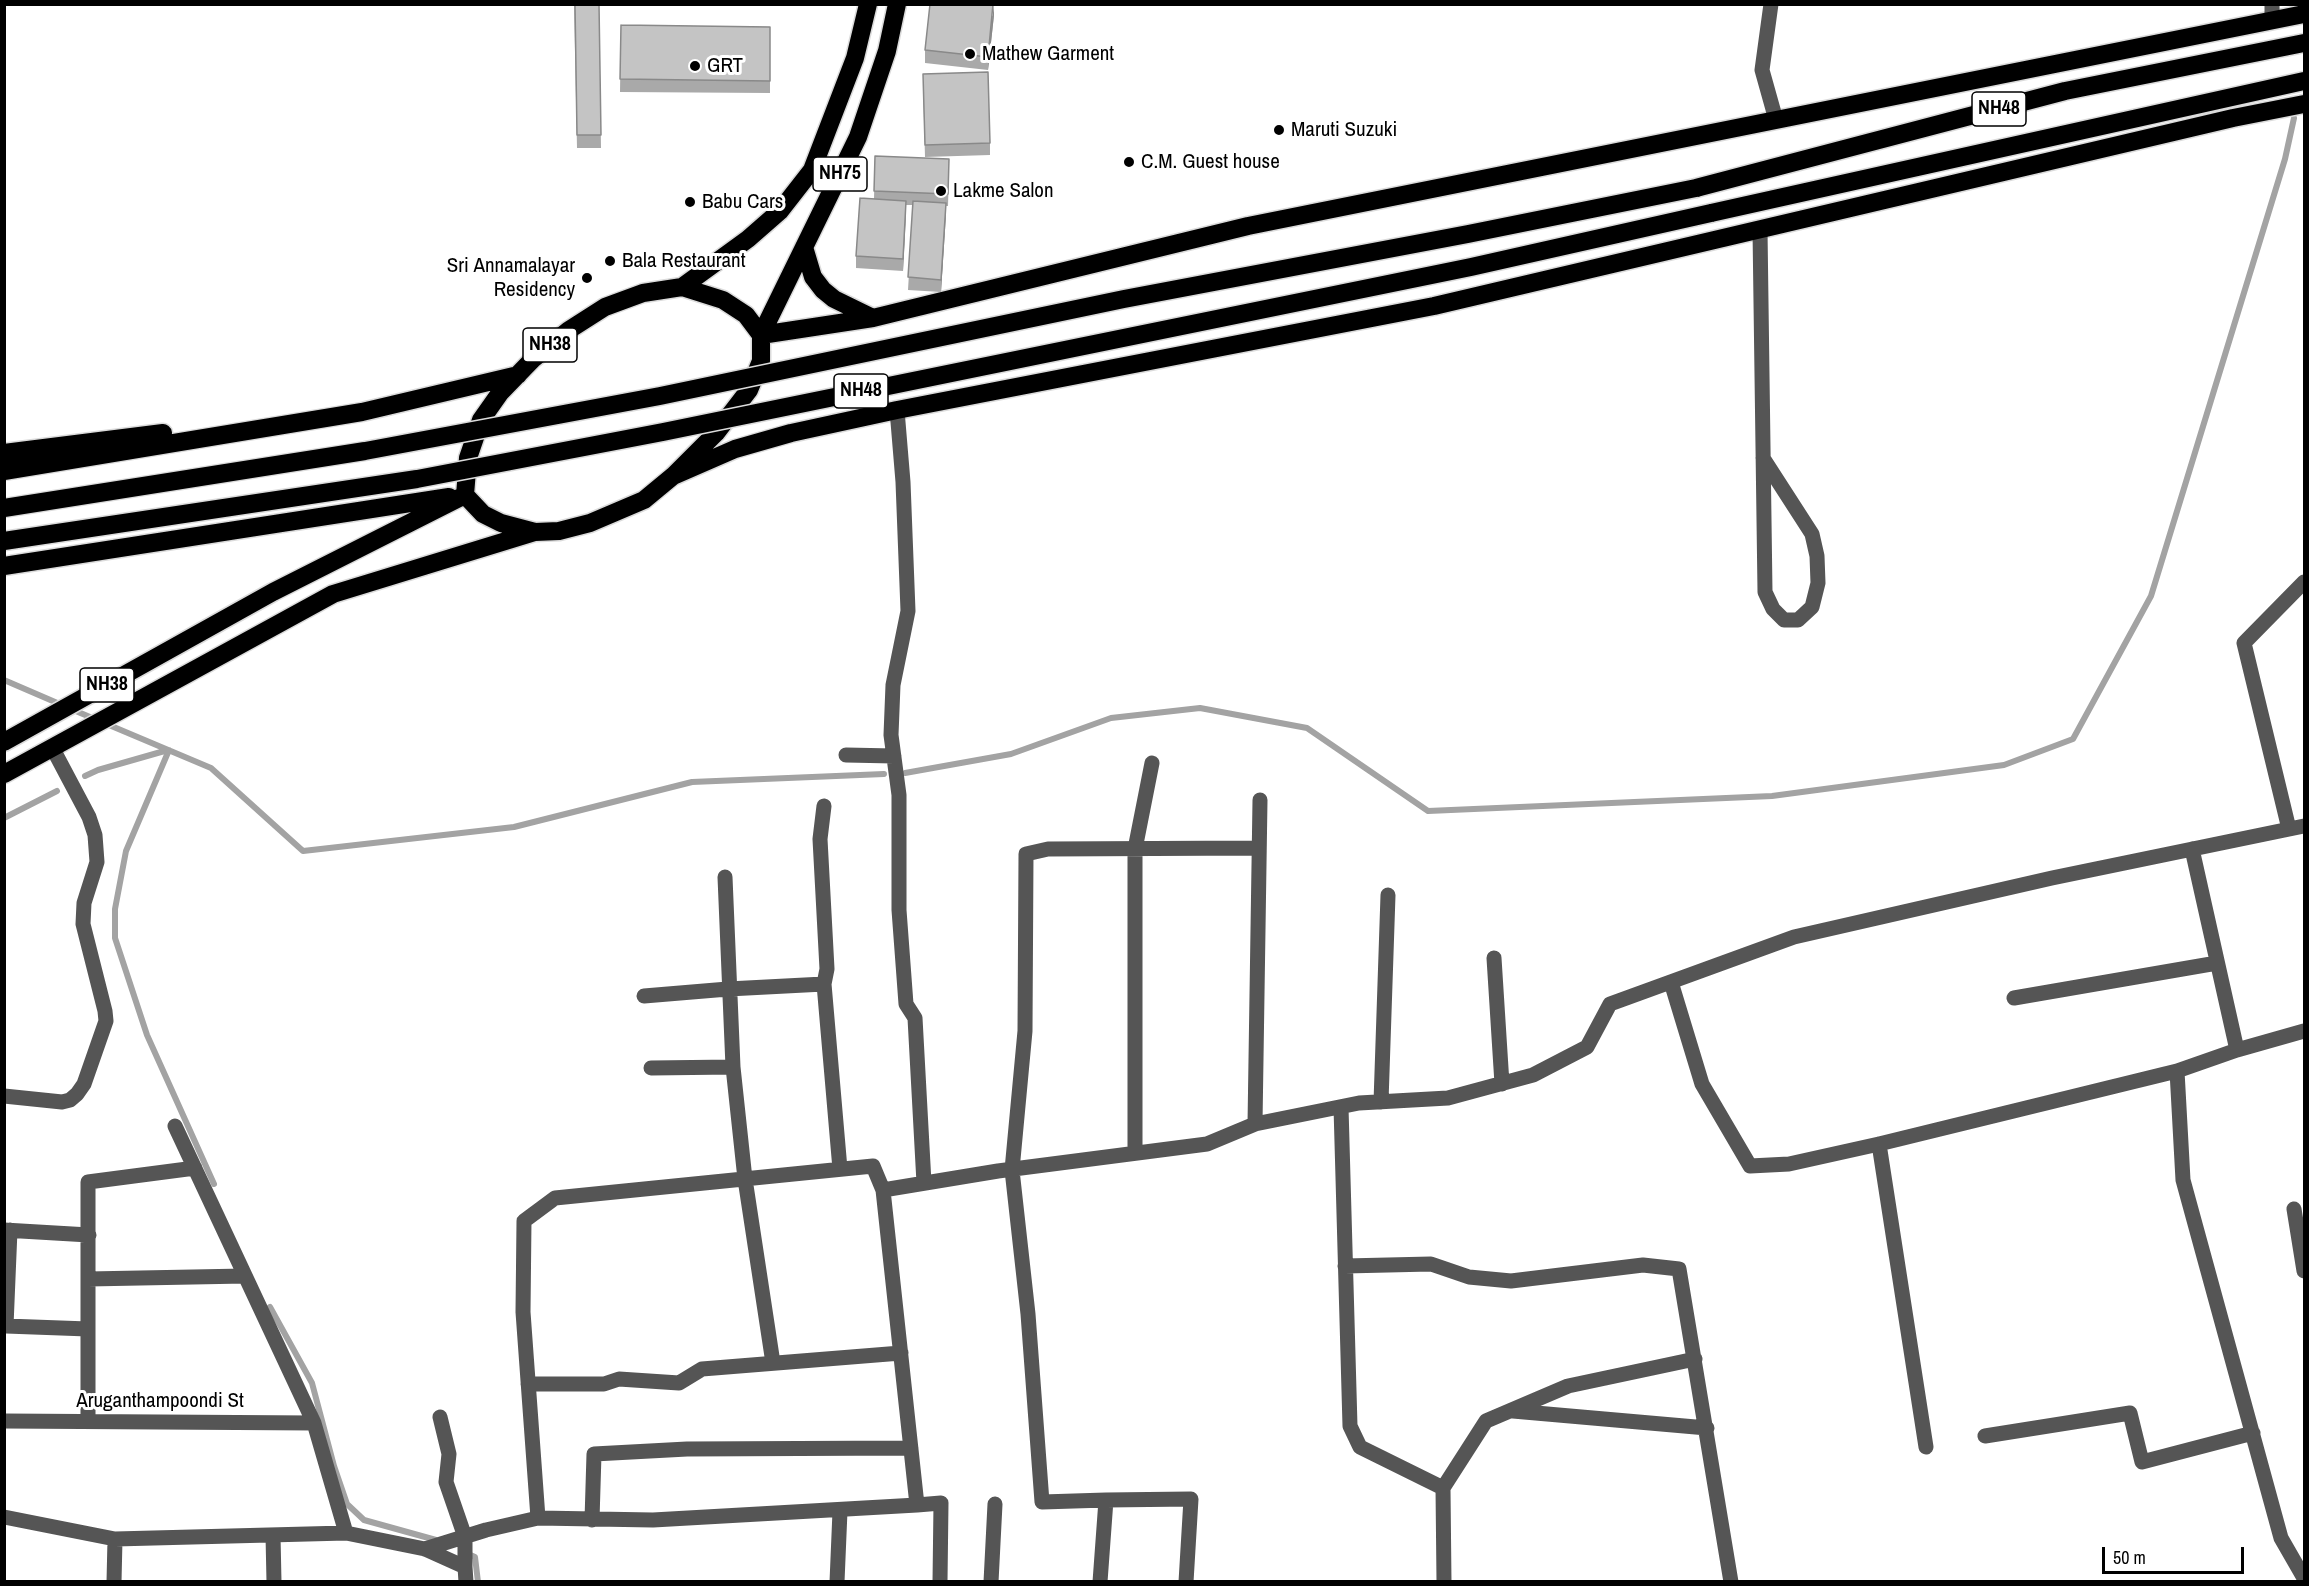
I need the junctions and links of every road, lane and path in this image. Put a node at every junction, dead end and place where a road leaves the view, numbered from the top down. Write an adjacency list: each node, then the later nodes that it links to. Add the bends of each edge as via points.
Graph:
1 (868, 4): 12 (highway, NH75, via 855,58 812,170 780,212)
2 (897, 4): 11 (highway, NH75, via 887,51 858,137)
3 (1772, 4): 9 (street, via 1762,70)
4 (2272, 12): 5 (highway); 9 (highway)
5 (2304, 14)
6 (2304, 43): 23 (highway, NH48, bridge, via 2066,91 1696,188 1124,299 660,396 365,451)
7 (2304, 81): 25 (highway, NH48, bridge, via 1471,267 640,436 417,479)
8 (2304, 104): 10 (highway)
9 (1776, 120): 13 (highway, via 1248,226)
10 (1760, 230): 16 (highway, via 1434,306); 19 (street)
11 (804, 247): 13 (highway, via 813,277 823,291); 14 (highway, NH75)
12 (682, 287): 14 (highway, NH38, via 723,300 746,315); 15 (highway, NH38, via 643,293 605,307 569,330)
13 (873, 318): 14 (highway)
14 (761, 335): 21 (highway, NH38, via 761,361 749,390 716,433)
15 (518, 375): 17 (highway, via 362,412); 22 (highway, NH38, via 481,420 468,458)
16 (897, 410): 21 (highway, via 791,433 735,450); 31 (street, via 908,611 893,686)
17 (274, 427): 18 (highway, via 190,430); 20 (highway)
18 (4, 453)
19 (1763, 458): 19 (street, via 1765,592 1784,620 1798,620 1812,608 1818,583 1817,556 1812,534)
20 (4, 471)
21 (673, 476): 24 (highway, NH38, via 644,500 590,523)
22 (465, 495): 24 (highway, NH38, via 483,514); 26 (highway); 28 (highway, NH38, via 273,592)
23 (4, 508)
24 (535, 532): 29 (highway, NH38, via 333,594)
25 (4, 540)
26 (4, 566)
27 (2304, 582): 37 (street, via 2244,643)
28 (4, 742)
29 (60, 745): 33 (highway, NH38); 56 (street, via 96,843 97,862 84,903 83,924 106,1021 84,1084 70,1100)
30 (846, 755): 31 (street)
31 (894, 756): 67 (street, via 899,795 899,910 906,1004 915,1017)
32 (1152, 763): 39 (street)
33 (4, 774)
34 (1260, 800): 38 (street)
35 (824, 806): 46 (street, via 820,839 827,969)
36 (2304, 826): 37 (street)
37 (2289, 829): 40 (street)
38 (1259, 848): 39 (street); 59 (street)
39 (1134, 849): 62 (street); 65 (street, via 1048,849 1026,854 1026,1031)
40 (2192, 849): 44 (street); 45 (street, via 1794,937)
41 (725, 877): 47 (street)
42 (1388, 895): 57 (street)
43 (1494, 958): 55 (street)
44 (2217, 963): 49 (street); 51 (street)
45 (1671, 982): 55 (street, via 1610,1004 1587,1047 1533,1075); 61 (street, via 1702,1084 1750,1166 1788,1164)
46 (824, 984): 47 (street); 64 (street)
47 (728, 988): 48 (street); 52 (street)
48 (644, 996)
49 (2014, 998)
50 (2304, 1030): 51 (street)
51 (2237, 1050): 54 (street)
52 (733, 1067): 53 (street); 66 (street)
53 (651, 1068)
54 (2176, 1071): 61 (street); 87 (street, via 2183,1180)
55 (1502, 1084): 57 (street, via 1448,1098)
56 (4, 1096)
57 (1382, 1101): 58 (street)
58 (1341, 1107): 59 (street); 72 (street)
59 (1255, 1124): 62 (street, via 1206,1144)
60 (175, 1126): 63 (street)
61 (1879, 1144): 89 (street)
62 (1135, 1153): 65 (street)
63 (195, 1168): 71 (street, via 88,1182); 74 (street)
64 (840, 1169): 66 (street); 68 (street, via 873,1166)
65 (1012, 1170): 67 (street); 92 (street, via 1042,1502)
66 (745, 1179): 79 (street); 80 (street, via 555,1198 524,1221 523,1312)
67 (924, 1183): 68 (street)
68 (883, 1190): 77 (street)
69 (2294, 1209): 73 (street)
70 (7, 1230): 71 (street); 76 (street, via 6,1326)
71 (88, 1235): 75 (street)
72 (1345, 1266): 78 (street, via 1431,1264 1469,1277 1510,1281 1643,1265 1679,1269); 91 (street, via 1350,1426 1360,1447)
73 (2304, 1271)
74 (245, 1276): 75 (street); 85 (street)
75 (88, 1279): 76 (street)
76 (88, 1329): 84 (street)
77 (901, 1353): 79 (street); 90 (street)
78 (1695, 1359): 81 (street, via 1568,1386); 86 (street)
79 (773, 1363): 80 (street, via 702,1369 679,1383 619,1379 604,1384)
80 (528, 1384): 97 (street)
81 (1510, 1410): 86 (street); 91 (street, via 1485,1421)
82 (440, 1417): 101 (street, via 449,1454 447,1482)
83 (4, 1420): 84 (street, Aruganthampoondi St)
84 (88, 1421): 85 (street, Aruganthampoondi St)
85 (314, 1423): 99 (street)
86 (1707, 1428): 114 (street)
87 (2253, 1433): 88 (street, via 2142,1462 2130,1413); 105 (street, via 2282,1538)
88 (1985, 1436)
89 (1926, 1447)
90 (912, 1448): 94 (street); 98 (street, via 687,1449 594,1454)
91 (1443, 1488): 113 (street)
92 (1106, 1500): 111 (street); 112 (street, via 1191,1499)
93 (995, 1504): 110 (street)
94 (917, 1505): 95 (street); 109 (street, via 941,1503)
95 (840, 1511): 98 (street); 108 (street)
96 (4, 1518): 102 (street)
97 (538, 1518): 98 (street); 101 (street)
98 (592, 1520)
99 (346, 1533): 100 (street); 103 (street)
100 (273, 1535): 102 (street); 107 (street)
101 (465, 1537): 103 (street); 104 (street)
102 (115, 1539): 106 (street)
103 (425, 1549): 104 (street)
104 (466, 1574)
105 (2304, 1578)
106 (114, 1581)
107 (274, 1581)
108 (837, 1581)
109 (940, 1581)
110 (992, 1581)
111 (1100, 1581)
112 (1186, 1581)
113 (1444, 1581)
114 (1731, 1581)

